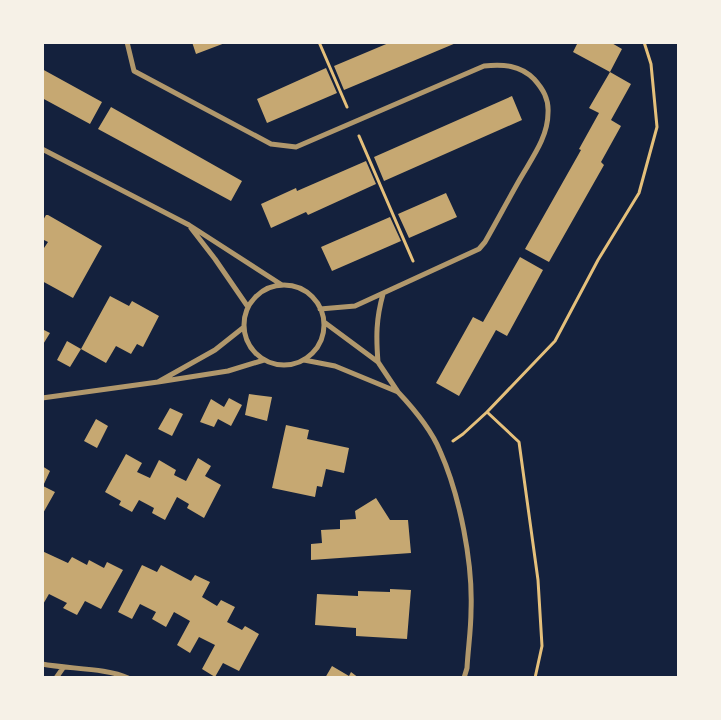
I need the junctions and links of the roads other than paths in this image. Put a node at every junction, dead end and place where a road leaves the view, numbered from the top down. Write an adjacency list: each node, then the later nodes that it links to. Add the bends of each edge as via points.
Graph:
1 (127, 42): 5 (street, via 134,71 271,144 296,147 484,66 514,66 529,74 542,88 548,101 544,136 485,242 471,253)
2 (42, 149): 3 (street)
3 (189, 225): 4 (street); 6 (street)
4 (282, 285): 6 (street, via 262,291); 7 (street, via 305,292)
5 (383, 294): 7 (street, via 355,306); 12 (street, via 375,334)
6 (248, 307): 9 (street)
7 (320, 309): 8 (street)
8 (324, 322): 11 (street, via 319,344); 12 (street)
9 (244, 327): 10 (street, via 254,352); 13 (street, via 215,350)
10 (264, 360): 11 (street, via 284,366); 13 (street)
11 (304, 360): 14 (street, via 335,366)
12 (378, 362): 14 (street)
13 (158, 382): 15 (street)
14 (398, 392): 20 (street, via 414,409 440,450 467,544 472,610)
15 (42, 398)
16 (42, 664): 17 (street)
17 (63, 668): 18 (street); 19 (street, via 118,673)
18 (56, 678)
19 (128, 678)
20 (464, 678)

